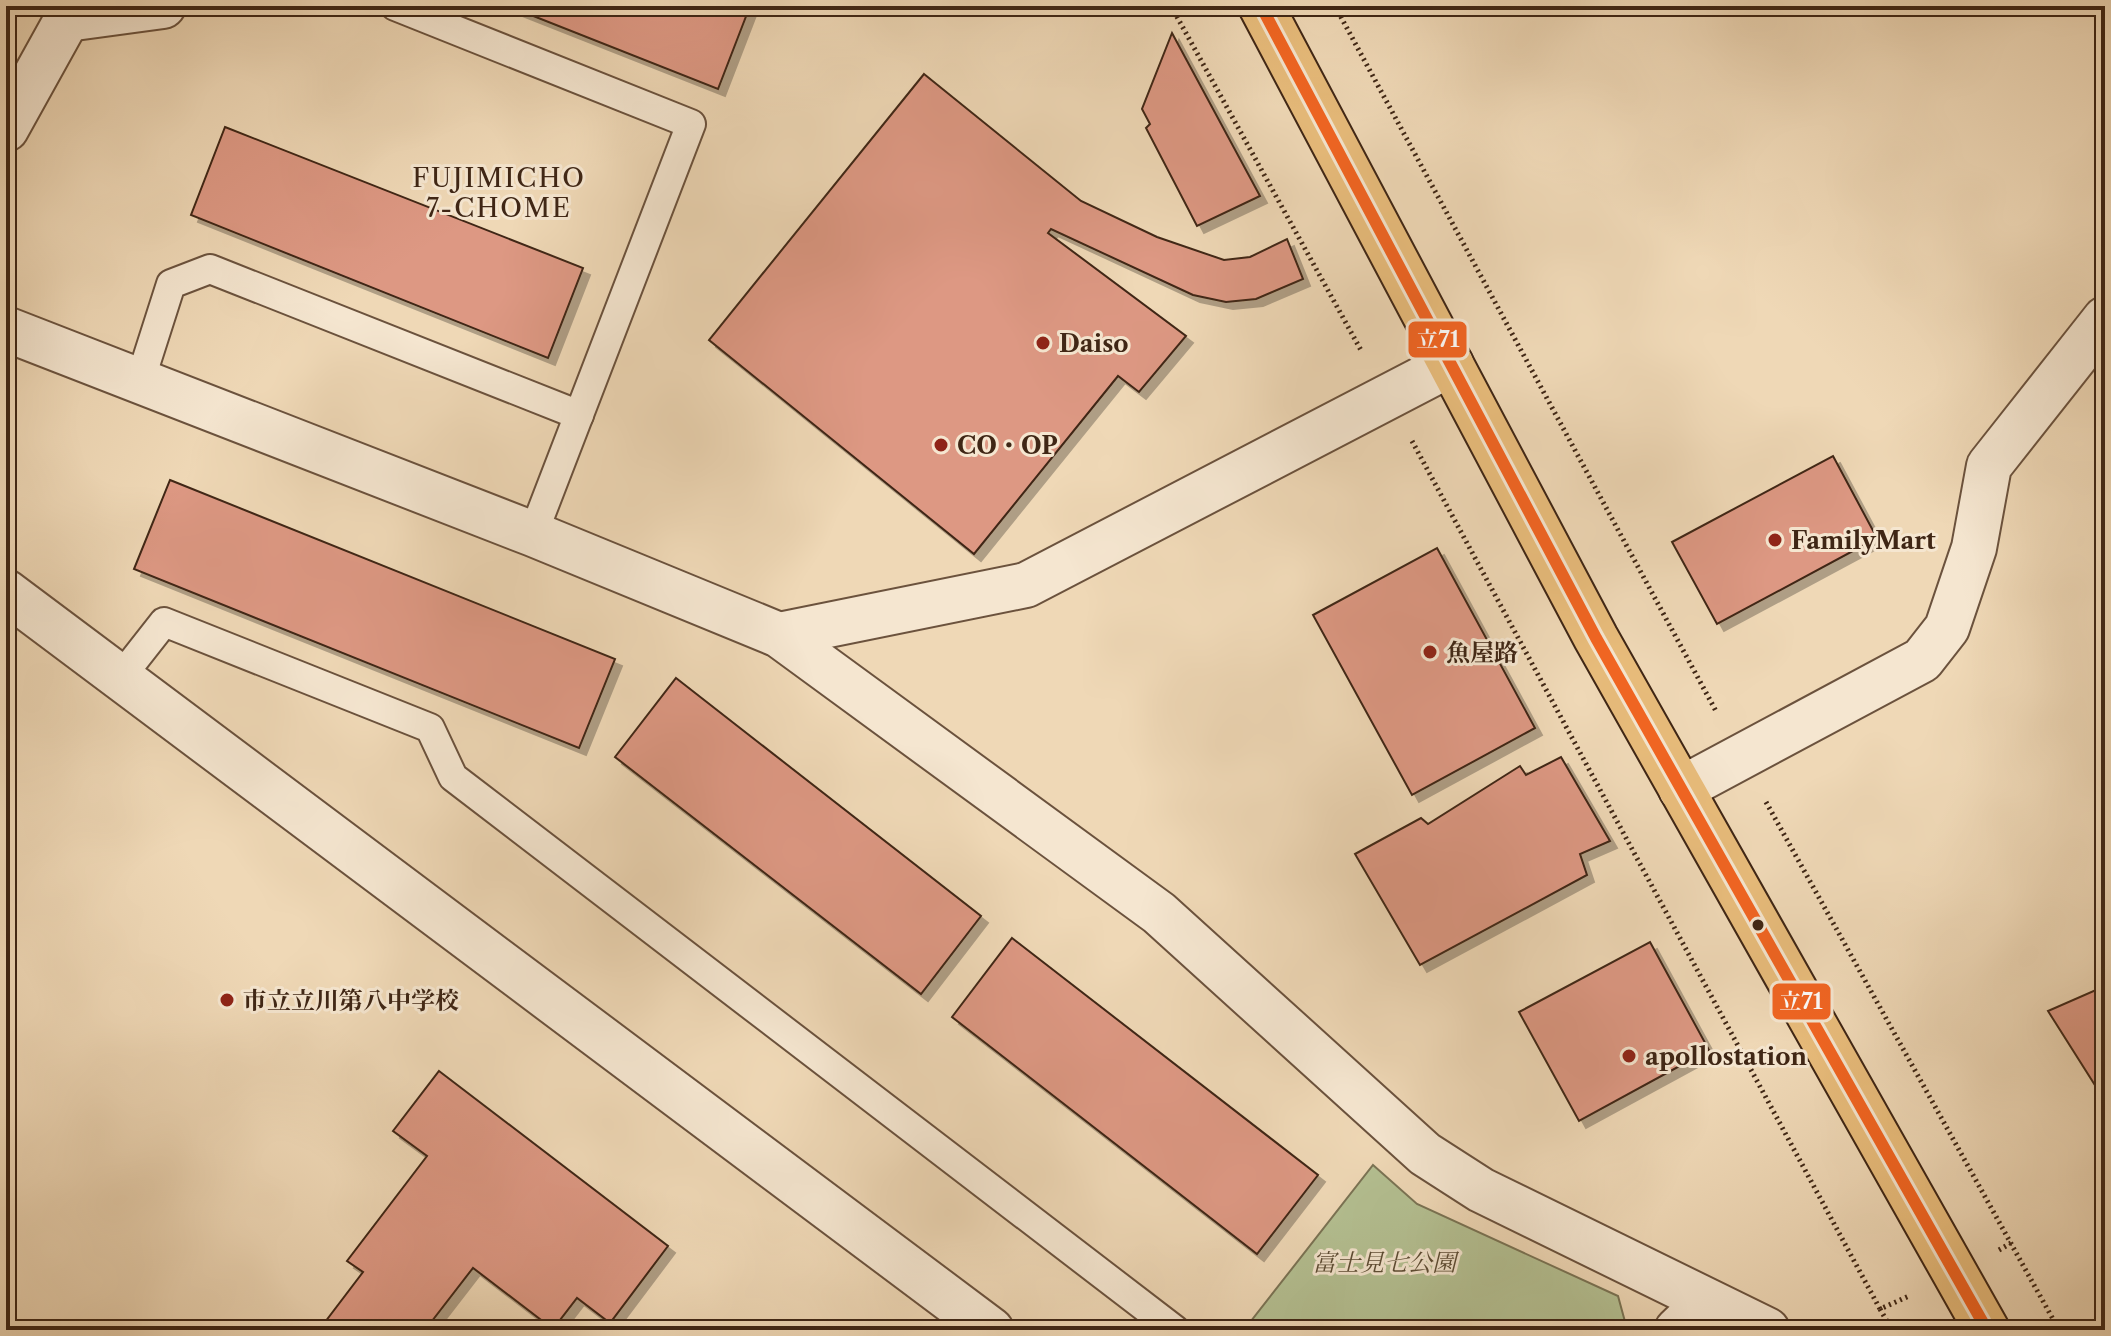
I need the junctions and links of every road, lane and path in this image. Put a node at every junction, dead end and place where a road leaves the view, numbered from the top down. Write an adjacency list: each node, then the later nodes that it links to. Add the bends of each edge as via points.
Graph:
1 (163, 6): 6 (street)
2 (395, 6): 13 (lane, via 691,124)
3 (1171, 6): 12 (path)
4 (1261, 6): 10 (main road)
5 (1335, 6): 18 (path)
6 (68, 12): 7 (street)
7 (6, 129)
8 (2105, 319): 18 (street, via 1989,466 1974,548 1947,628 1922,660)
9 (6, 329): 11 (street)
10 (1451, 364): 12 (street); 19 (main road)
11 (140, 381): 13 (lane, via 171,284 210,269); 14 (street)
12 (1386, 397): 16 (street, via 1026,585); 22 (path)
13 (579, 415): 14 (lane)
14 (533, 534): 16 (street)
15 (6, 592): 17 (street)
16 (779, 635): 23 (street, via 1159,913 1425,1154)
17 (120, 678): 24 (street); 25 (lane, via 164,622 430,728 453,777)
18 (1741, 757): 19 (street); 20 (path)
19 (1681, 789): 21 (main road)
20 (2011, 1243): 21 (path); 29 (path)
21 (1956, 1276): 22 (path); 28 (main road)
22 (1880, 1309): 27 (path)
23 (1692, 1316): 26 (street)
24 (991, 1330)
25 (1175, 1330)
26 (1767, 1330)
27 (1892, 1330)
28 (1987, 1330)
29 (2059, 1330)

